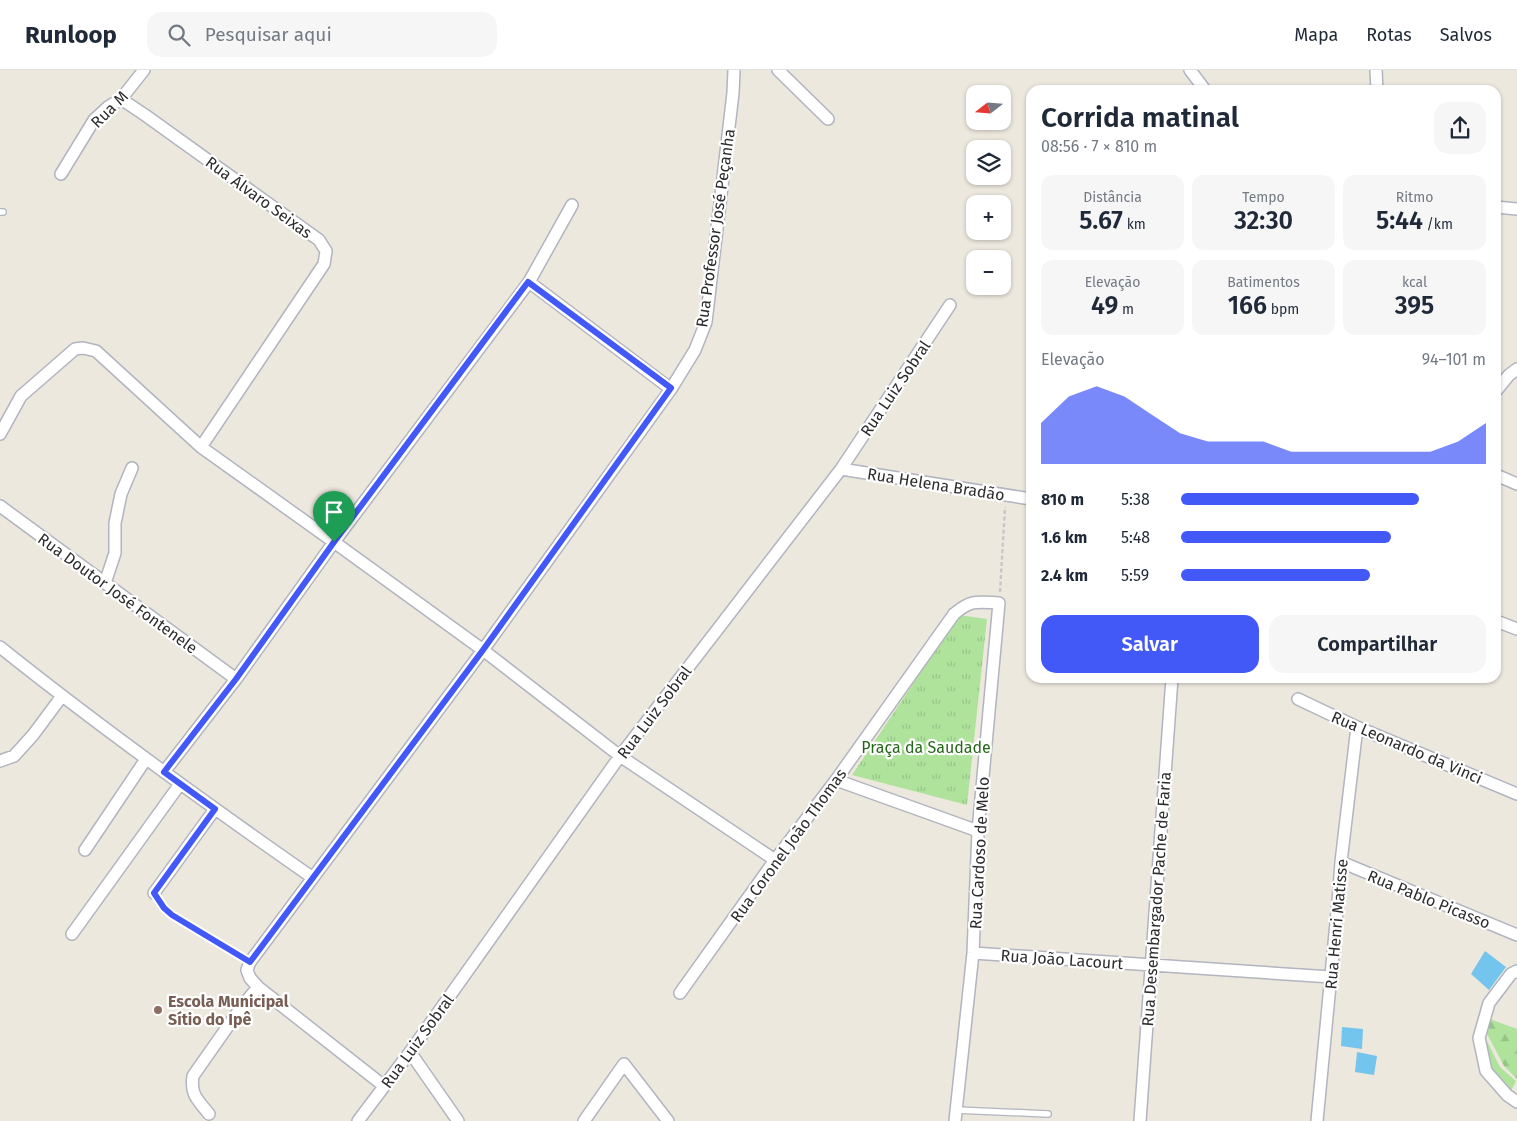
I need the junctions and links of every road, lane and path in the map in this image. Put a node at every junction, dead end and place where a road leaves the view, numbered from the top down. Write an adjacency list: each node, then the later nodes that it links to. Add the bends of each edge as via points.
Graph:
1 (144, 70): 8 (street, Rua M)
2 (734, 70): 18 (street, Rua Professor José Peçanha, via 706,322 695,350)
3 (778, 70): 9 (street)
4 (1190, 70): 6 (street)
5 (1376, 70): 7 (street)
6 (1201, 85)
7 (1377, 85)
8 (120, 99): 10 (street, Rua M, via 94,120); 20 (street, Rua Álvaro Seixas, via 319,240 326,251 324,264)
9 (828, 119)
10 (61, 174)
11 (572, 205): 14 (street)
12 (1501, 207): 13 (street)
13 (1517, 209)
14 (528, 282): 18 (street); 28 (street)
15 (950, 305): 22 (street, Rua Luiz Sobral)
16 (1517, 369): 17 (street)
17 (1501, 385)
18 (671, 388): 34 (street, Rua Professor José Peçanha)
19 (0, 434): 20 (street, via 21,396 76,349 83,348 96,351)
20 (201, 447): 28 (street)
21 (132, 468): 29 (street, via 121,494 115,523 115,553)
22 (841, 469): 25 (street, Rua Helena Bradão); 40 (street, Rua Luiz Sobral)
23 (1501, 477): 24 (street)
24 (1517, 484)
25 (1006, 495): 26 (street, Rua Helena Bradão); 30 (path)
26 (1026, 498)
27 (0, 506): 29 (street, Rua Doutor José Fontenele)
28 (334, 542): 34 (street); 35 (street)
29 (105, 583): 35 (street, Rua Doutor José Fontenele)
30 (999, 603): 44 (street, Rua Coronel João Thomas, via 974,602 964,605 954,614); 48 (street, Rua Cardoso de Melo)
31 (1501, 622): 32 (street)
32 (1517, 629)
33 (0, 647): 37 (street)
34 (483, 650): 40 (street); 52 (street, Rua Professor José Peçanha)
35 (236, 679): 43 (street)
36 (1172, 683): 58 (street, Rua Desembargador Pache de Faria)
37 (62, 696): 41 (street); 42 (street, via 14,756)
38 (1298, 699): 39 (street, Rua Leonardo da Vinci)
39 (1357, 727): 46 (street, Rua Leonardo da Vinci); 51 (street, Rua Henri Matisse)
40 (620, 756): 50 (street); 63 (street, Rua Luiz Sobral)
41 (146, 759): 43 (street); 49 (street)
42 (0, 761)
43 (164, 772): 45 (street)
44 (836, 780): 48 (street); 50 (street, Rua Coronel João Thomas)
45 (180, 784): 47 (street); 54 (street)
46 (1517, 794)
47 (215, 809): 52 (street); 53 (street)
48 (978, 831): 56 (street, Rua Cardoso de Melo)
49 (85, 850)
50 (775, 860): 62 (street, Rua Coronel João Thomas)
51 (1341, 862): 55 (street, Rua Pablo Picasso); 60 (street, Rua Henri Matisse)
52 (313, 878): 57 (street, Rua Professor José Peçanha)
53 (154, 893): 57 (path, via 172,915)
54 (72, 934)
55 (1517, 935)
56 (973, 953): 58 (street, Rua João Lacourt); 68 (street, Rua Cardoso de Melo)
57 (250, 962): 61 (street, via 247,970)
58 (1151, 965): 60 (street, Rua João Lacourt); 73 (street, Rua Desembargador Pache de Faria)
59 (1517, 970): 65 (street, via 1489,1003 1479,1038 1486,1071)
60 (1331, 977): 74 (street, Rua Henri Matisse)
61 (258, 987): 64 (street); 66 (street, via 193,1076 191,1086 195,1097)
62 (680, 993)
63 (410, 1052): 64 (street, Rua Luiz Sobral); 70 (street)
64 (384, 1086): 69 (street, Rua Luiz Sobral)
65 (1517, 1102)
66 (209, 1114)
67 (1048, 1114): 68 (lane)
68 (956, 1116)
69 (358, 1121)
70 (458, 1121)
71 (584, 1121): 72 (street, via 624,1064)
72 (668, 1121)
73 (1140, 1121)
74 (1317, 1121)

